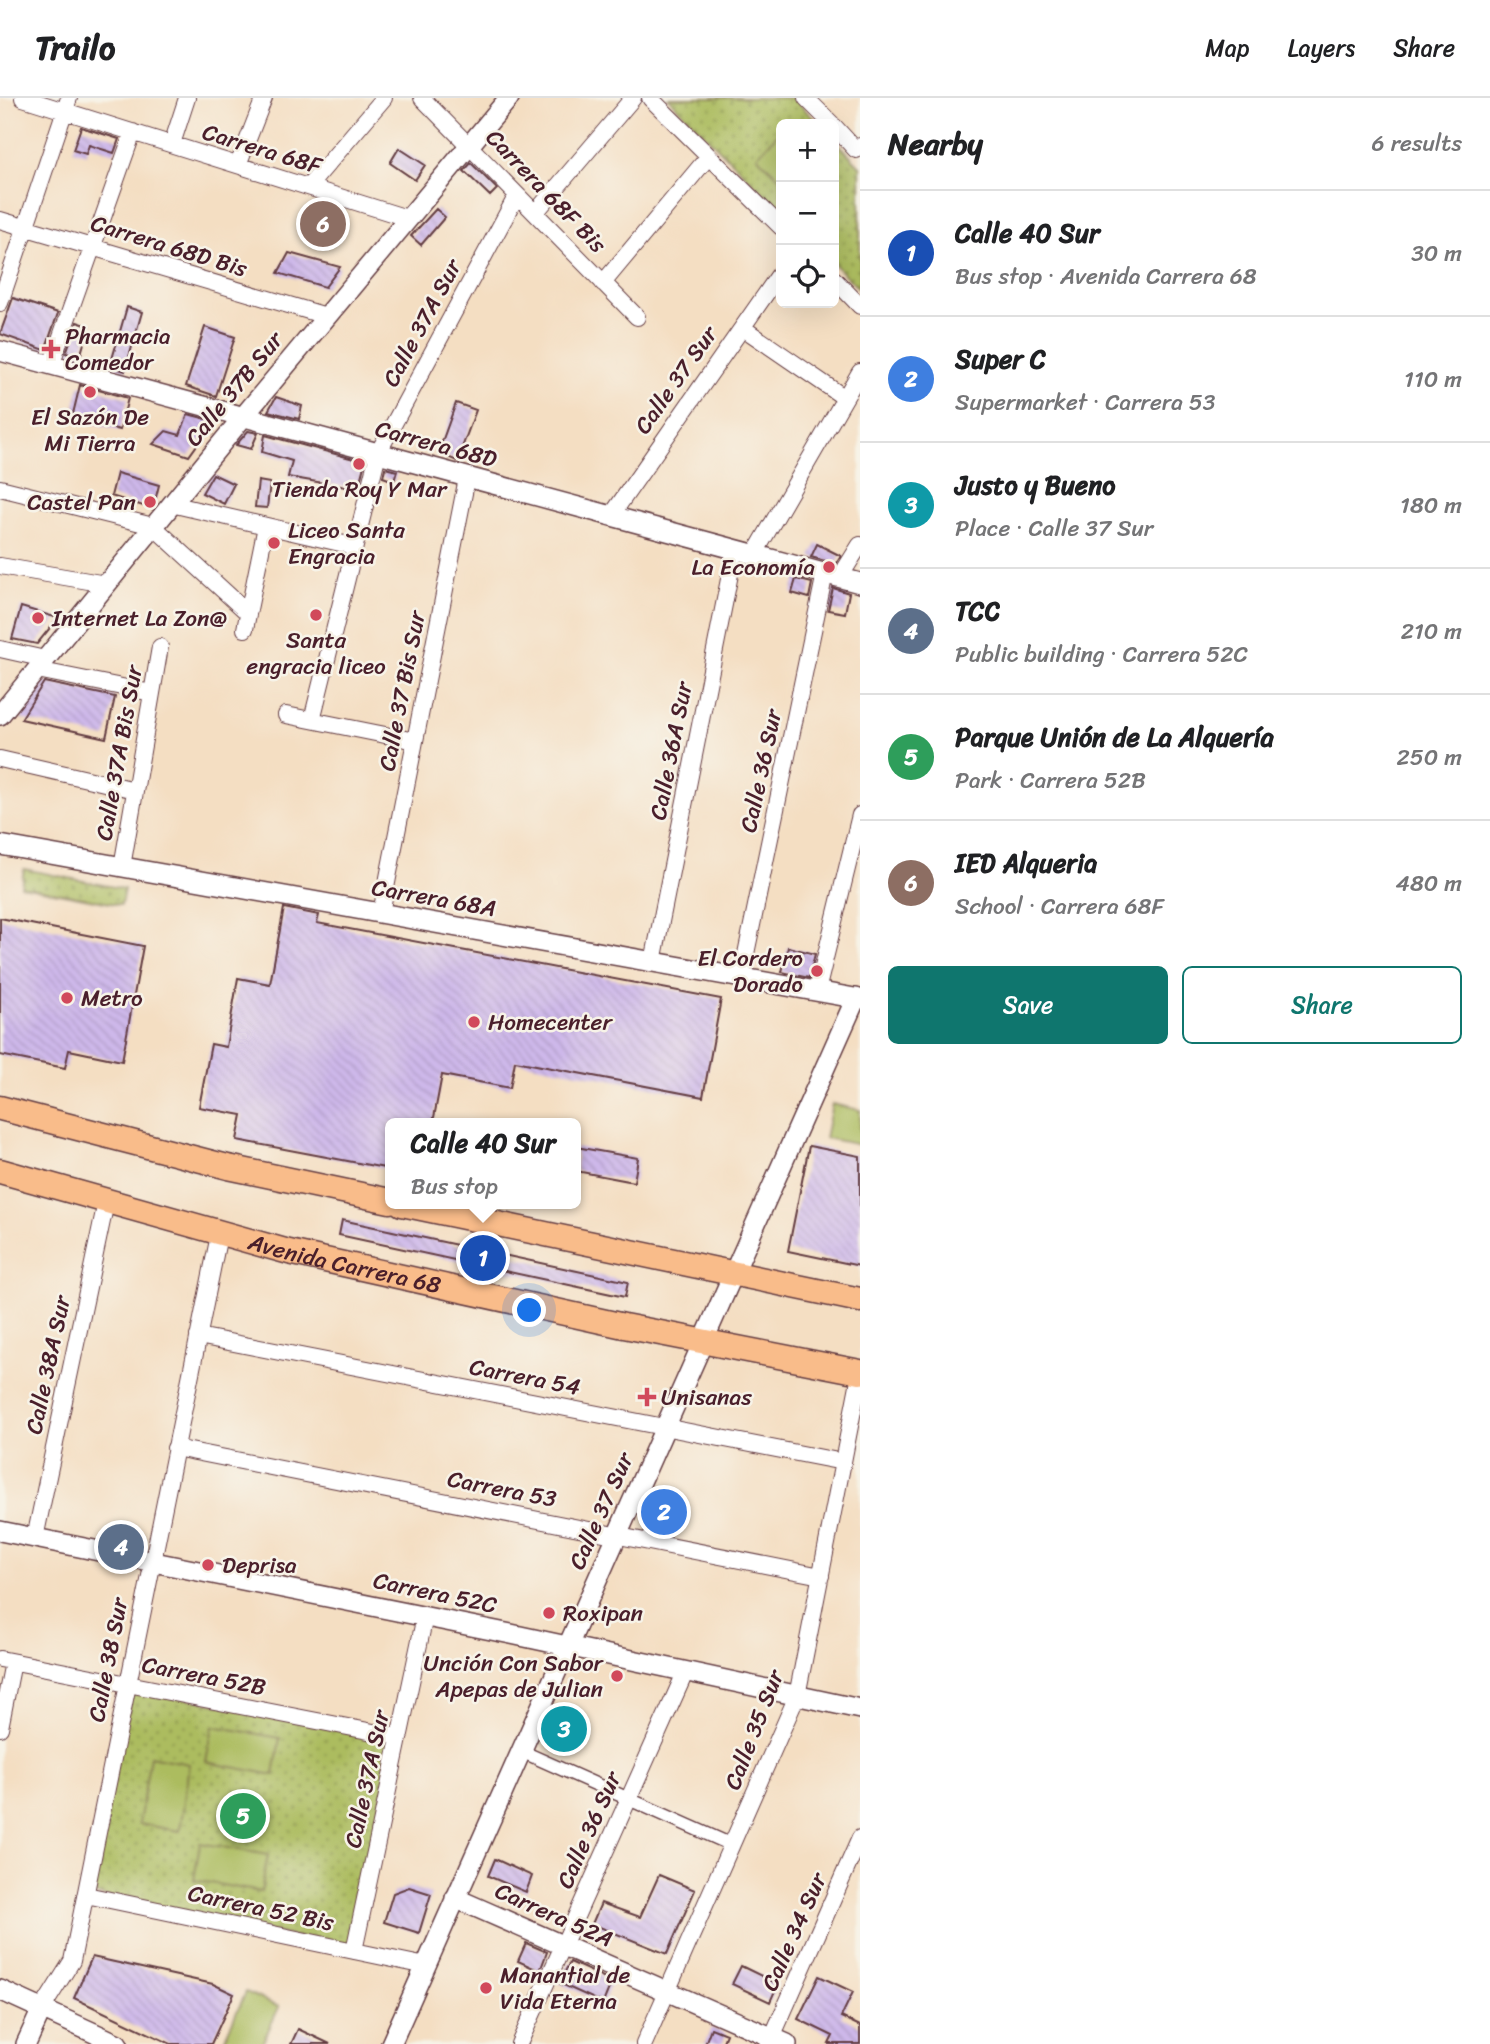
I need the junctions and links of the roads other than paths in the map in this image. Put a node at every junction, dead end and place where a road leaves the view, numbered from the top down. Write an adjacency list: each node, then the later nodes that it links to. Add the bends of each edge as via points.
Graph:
1 (23, 98): 10 (street, Carrera 68F)
2 (187, 98): 14 (street)
3 (264, 98): 18 (street)
4 (384, 98): 19 (street)
5 (422, 98): 15 (street, Carrera 68F Bis)
6 (509, 98): 15 (street, Calle 37B Sur)
7 (633, 98): 21 (street)
8 (650, 98): 17 (street)
9 (806, 98): 11 (street)
10 (66, 104): 13 (street, Carrera 68F); 25 (street)
11 (827, 119)
12 (839, 131): 16 (street)
13 (133, 132): 14 (street, Carrera 68F); 26 (street)
14 (172, 144): 18 (street, Carrera 68F)
15 (468, 145): 20 (street, Carrera 68F Bis); 22 (street, Calle 37B Sur)
16 (858, 148)
17 (709, 156): 24 (street); 28 (street)
18 (239, 165): 19 (street, Carrera 68F)
19 (309, 187): 22 (street, Carrera 68F)
20 (517, 195): 21 (street, Carrera 68F Bis); 40 (street, Calle 37A Sur)
21 (535, 213): 28 (street, Carrera 68F Bis)
22 (407, 218): 32 (street, Calle 37B Sur)
23 (0, 220): 25 (street, Carrera 68D Bis)
24 (776, 223)
25 (25, 227): 26 (street, Carrera 68D Bis); 30 (street)
26 (93, 247): 32 (street, Carrera 68D Bis); 36 (street)
27 (776, 279): 34 (street, Calle 37 Sur)
28 (603, 283): 33 (street, Carrera 68F Bis)
29 (839, 284): 31 (street)
30 (0, 303)
31 (860, 306)
32 (326, 316): 39 (street, Calle 37B Sur)
33 (637, 317)
34 (743, 328): 38 (street); 44 (street, Calle 37 Sur)
35 (1, 354): 36 (street, Carrera 68D)
36 (51, 365): 39 (street, Carrera 68D)
37 (860, 372): 38 (street)
38 (845, 398): 50 (street)
39 (243, 417): 40 (street, Carrera 68D); 43 (street, Calle 37B Sur)
40 (378, 453): 41 (street, Carrera 68D); 48 (street, Calle 37A Sur)
41 (467, 478): 44 (street, Carrera 68D); 62 (street, Calle 37 Bis Sur)
42 (0, 488): 45 (street)
43 (172, 504): 45 (street, Calle 37B Sur); 46 (street)
44 (611, 516): 49 (street, Carrera 68D)
45 (153, 526): 46 (street, via 246,621); 54 (street, Calle 37B Sur)
46 (266, 526): 48 (street)
47 (860, 545): 52 (street, Calle 36 Sur)
48 (353, 546): 61 (street, Calle 37A Sur)
49 (735, 549): 50 (street, Carrera 68D); 71 (street, Calle 36A Sur)
50 (754, 555): 52 (street, Carrera 68D)
51 (0, 566): 54 (street)
52 (833, 575): 53 (street, Carrera 68D); 72 (street, Calle 36 Sur)
53 (860, 583)
54 (107, 584): 57 (street, Calle 37B Sur)
55 (160, 647): 58 (street, Calle 37A Bis Sur)
56 (0, 649): 57 (street)
57 (41, 664): 58 (street); 59 (street, Calle 37B Sur)
58 (152, 693): 64 (street, Calle 37A Bis Sur)
59 (0, 715)
60 (286, 715): 61 (street)
61 (312, 720): 62 (street)
62 (415, 741): 70 (street, Calle 37 Bis Sur)
63 (0, 759): 64 (street)
64 (135, 790): 67 (street, Calle 37A Bis Sur)
65 (860, 815): 68 (street)
66 (0, 845): 67 (street, Carrera 68A)
67 (122, 867): 70 (street, Carrera 68A)
68 (843, 885): 69 (street); 73 (street)
69 (860, 888)
70 (381, 913): 71 (street, Carrera 68A)
71 (653, 962): 72 (street, Carrera 68A)
72 (741, 978): 73 (street, Carrera 68A)
73 (817, 991): 74 (street, Carrera 68A)
74 (858, 999): 81 (street, Calle 37 Sur)
75 (0, 1108): 77 (main road, via 228,1167)
76 (0, 1171): 78 (main road, Avenida Carrera 68)
77 (385, 1200)
78 (106, 1202): 80 (main road, Avenida Carrera 68); 91 (street, Calle 38A Sur)
79 (426, 1209): 81 (main road)
80 (219, 1235): 83 (street, Calle 38 Sur); 84 (main road, Avenida Carrera 68)
81 (733, 1274): 82 (main road); 84 (street, Calle 37 Sur)
82 (860, 1300)
83 (198, 1336): 86 (street, Carrera 54); 87 (street, Calle 38 Sur)
84 (703, 1342): 85 (main road, Avenida Carrera 68); 86 (street, Calle 37 Sur)
85 (860, 1374): 88 (street, Calle 35 Sur)
86 (664, 1428): 88 (street, Carrera 54); 90 (street, Calle 37 Sur)
87 (174, 1448): 90 (street, Carrera 53); 92 (street, Calle 38 Sur)
88 (843, 1462): 93 (street, Calle 35 Sur)
89 (0, 1531): 91 (street, Carrera 52C)
90 (617, 1536): 93 (street, Carrera 53); 95 (street, Calle 37 Sur)
91 (35, 1538): 92 (street, Carrera 52C)
92 (152, 1560): 94 (street, Carrera 52C); 98 (street, Calle 38 Sur)
93 (821, 1576): 99 (street, Calle 35 Sur)
94 (425, 1616): 95 (street, Carrera 52C); 102 (street, Calle 37A Sur)
95 (567, 1647): 97 (street, Carrera 52C); 103 (street, Calle 37 Sur)
96 (6, 1660): 98 (street, Carrera 52B); 101 (street)
97 (685, 1673): 99 (street, Carrera 52C); 104 (street, Calle 36 Sur)
98 (128, 1684): 102 (street, Carrera 52B); 107 (street, Calle 38 Sur)
99 (797, 1696): 100 (street, Carrera 52C); 106 (street, Calle 35 Sur)
100 (860, 1709)
101 (0, 1728)
102 (399, 1737): 110 (street, Calle 37A Sur)
103 (521, 1751): 104 (street); 108 (street, Calle 37 Sur)
104 (628, 1799): 106 (street); 109 (street, Calle 36 Sur)
105 (860, 1838): 115 (street, Calle 34 Sur)
106 (732, 1845): 113 (street, Calle 35 Sur)
107 (86, 1895): 110 (street, Carrera 52 Bis); 114 (street, Calle 38 Sur, via 72,1961)
108 (455, 1898): 109 (street, Carrera 52A); 111 (street, Calle 37 Sur)
109 (563, 1945): 113 (street, Carrera 52A); 119 (street, Calle 36 Sur)
110 (354, 1951): 111 (street, Carrera 52 Bis)
111 (426, 1966): 118 (street, Calle 37 Sur)
112 (0, 1990): 114 (street)
113 (667, 1991): 115 (street, Carrera 52A); 120 (street, Calle 35 Sur)
114 (42, 2009): 116 (street, Calle 38 Sur); 117 (street)
115 (776, 2042)
116 (26, 2044)
117 (118, 2044)
118 (391, 2044)
119 (519, 2044)
120 (644, 2044)

